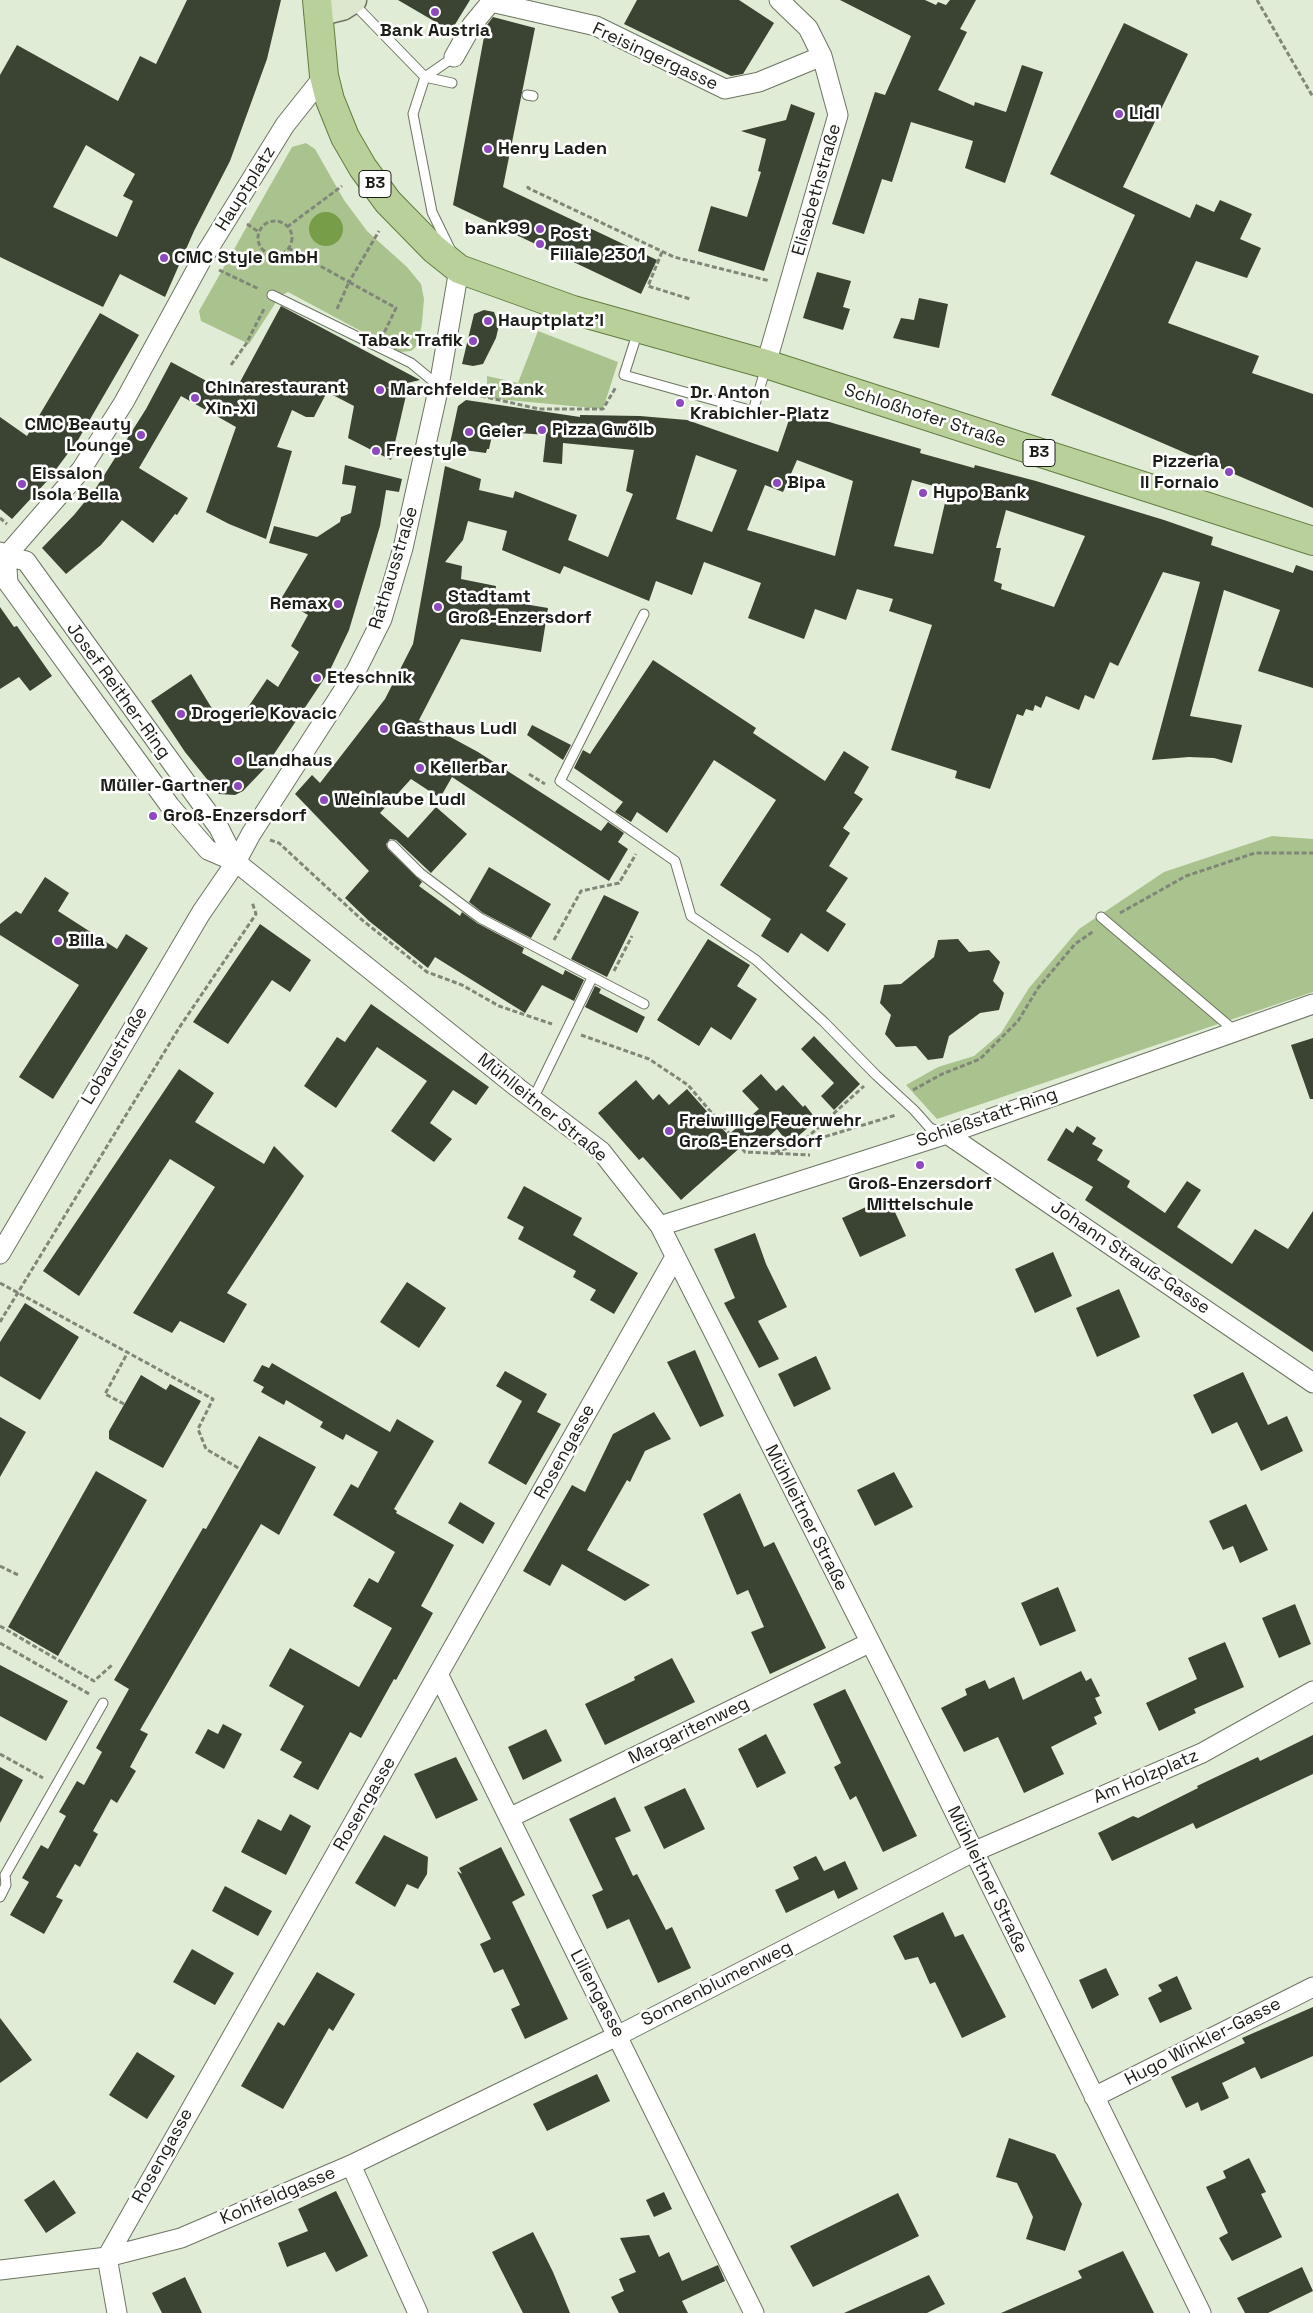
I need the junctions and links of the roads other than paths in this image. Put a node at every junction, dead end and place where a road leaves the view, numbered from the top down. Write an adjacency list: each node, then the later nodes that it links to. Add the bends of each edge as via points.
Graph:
1 (779, 0): 4 (street, Elisabethstraße, via 808,28)
2 (352, 1): 3 (street, via 342,7); 7 (lane)
3 (317, 6): 6 (main road, B3)
4 (822, 56): 5 (street, Freisingergasse, via 759,82 725,89 596,26 490,2 472,24); 12 (street, Elisabethstraße, via 838,115)
5 (454, 58): 7 (lane)
6 (324, 76): 9 (main road, B3, via 345,138 363,168 388,202 434,249); 15 (street, Hauptplatz, via 285,125 201,261 124,402 81,470 23,538)
7 (425, 77): 8 (lane); 9 (lane, via 413,114 432,212)
8 (452, 83)
9 (459, 269): 11 (main road, B3, via 573,310); 13 (street, Rathausstraße)
10 (272, 295): 13 (lane, via 411,363)
11 (639, 328): 12 (main road, B3); 12 (lane, via 624,375 753,411)
12 (766, 364): 14 (main road, Schloßhofer Straße / B3)
13 (439, 386): 18 (street, Rathausstraße, via 403,548 382,620 356,672)
14 (1313, 541)
15 (2, 557): 18 (street, Josef Reither-Ring, via 8,583 170,806 208,850); 18 (street, Josef Reither-Ring, via 26,561 219,828)
16 (644, 614): 25 (lane, via 560,781 675,861 691,916 756,960 824,1022 930,1128)
17 (392, 845): 20 (lane, via 420,873 480,918)
18 (236, 862): 24 (street, Mühlleitner Straße); 27 (street, Lobaustraße, via 182,944)
19 (1104, 919): 23 (lane)
20 (592, 978): 21 (lane); 24 (lane)
21 (644, 1004)
22 (1313, 1004): 23 (street, Schießstatt-Ring)
23 (1235, 1031): 25 (street, Schießstatt-Ring)
24 (532, 1099): 26 (street, Mühlleitner Straße, via 601,1151)
25 (947, 1134): 26 (street, Schießstatt-Ring); 29 (street, Johann Strauß-Gasse)
26 (660, 1226): 28 (street, Mühlleitner Straße)
27 (0, 1254)
28 (675, 1257): 30 (street, Mühlleitner Straße); 31 (street, Rosengasse)
29 (1313, 1383)
30 (869, 1643): 34 (street, Margaritenweg); 35 (street, Mühlleitner Straße)
31 (439, 1676): 34 (street, Liliengasse); 42 (street, Rosengasse)
32 (1313, 1691): 35 (street, Am Holzplatz, via 1202,1753)
33 (103, 1703): 36 (lane)
34 (509, 1818): 39 (street, Liliengasse)
35 (973, 1852): 39 (street, Sonnenblumenweg); 40 (street, Mühlleitner Straße)
36 (2, 1874): 37 (lane, via 6,1885)
37 (0, 1898)
38 (1313, 1987): 40 (street, Hugo Winkler-Gasse)
39 (619, 2035): 41 (street, Sonnenblumenweg); 46 (street, Liliengasse)
40 (1094, 2096): 47 (street, Mühlleitner Straße)
41 (351, 2165): 42 (street, Kohlfeldgasse, via 181,2238); 45 (street, Kohlfeldgasse)
42 (107, 2257): 43 (street); 44 (street)
43 (0, 2270)
44 (117, 2313)
45 (418, 2313)
46 (754, 2313)
47 (1201, 2313)

